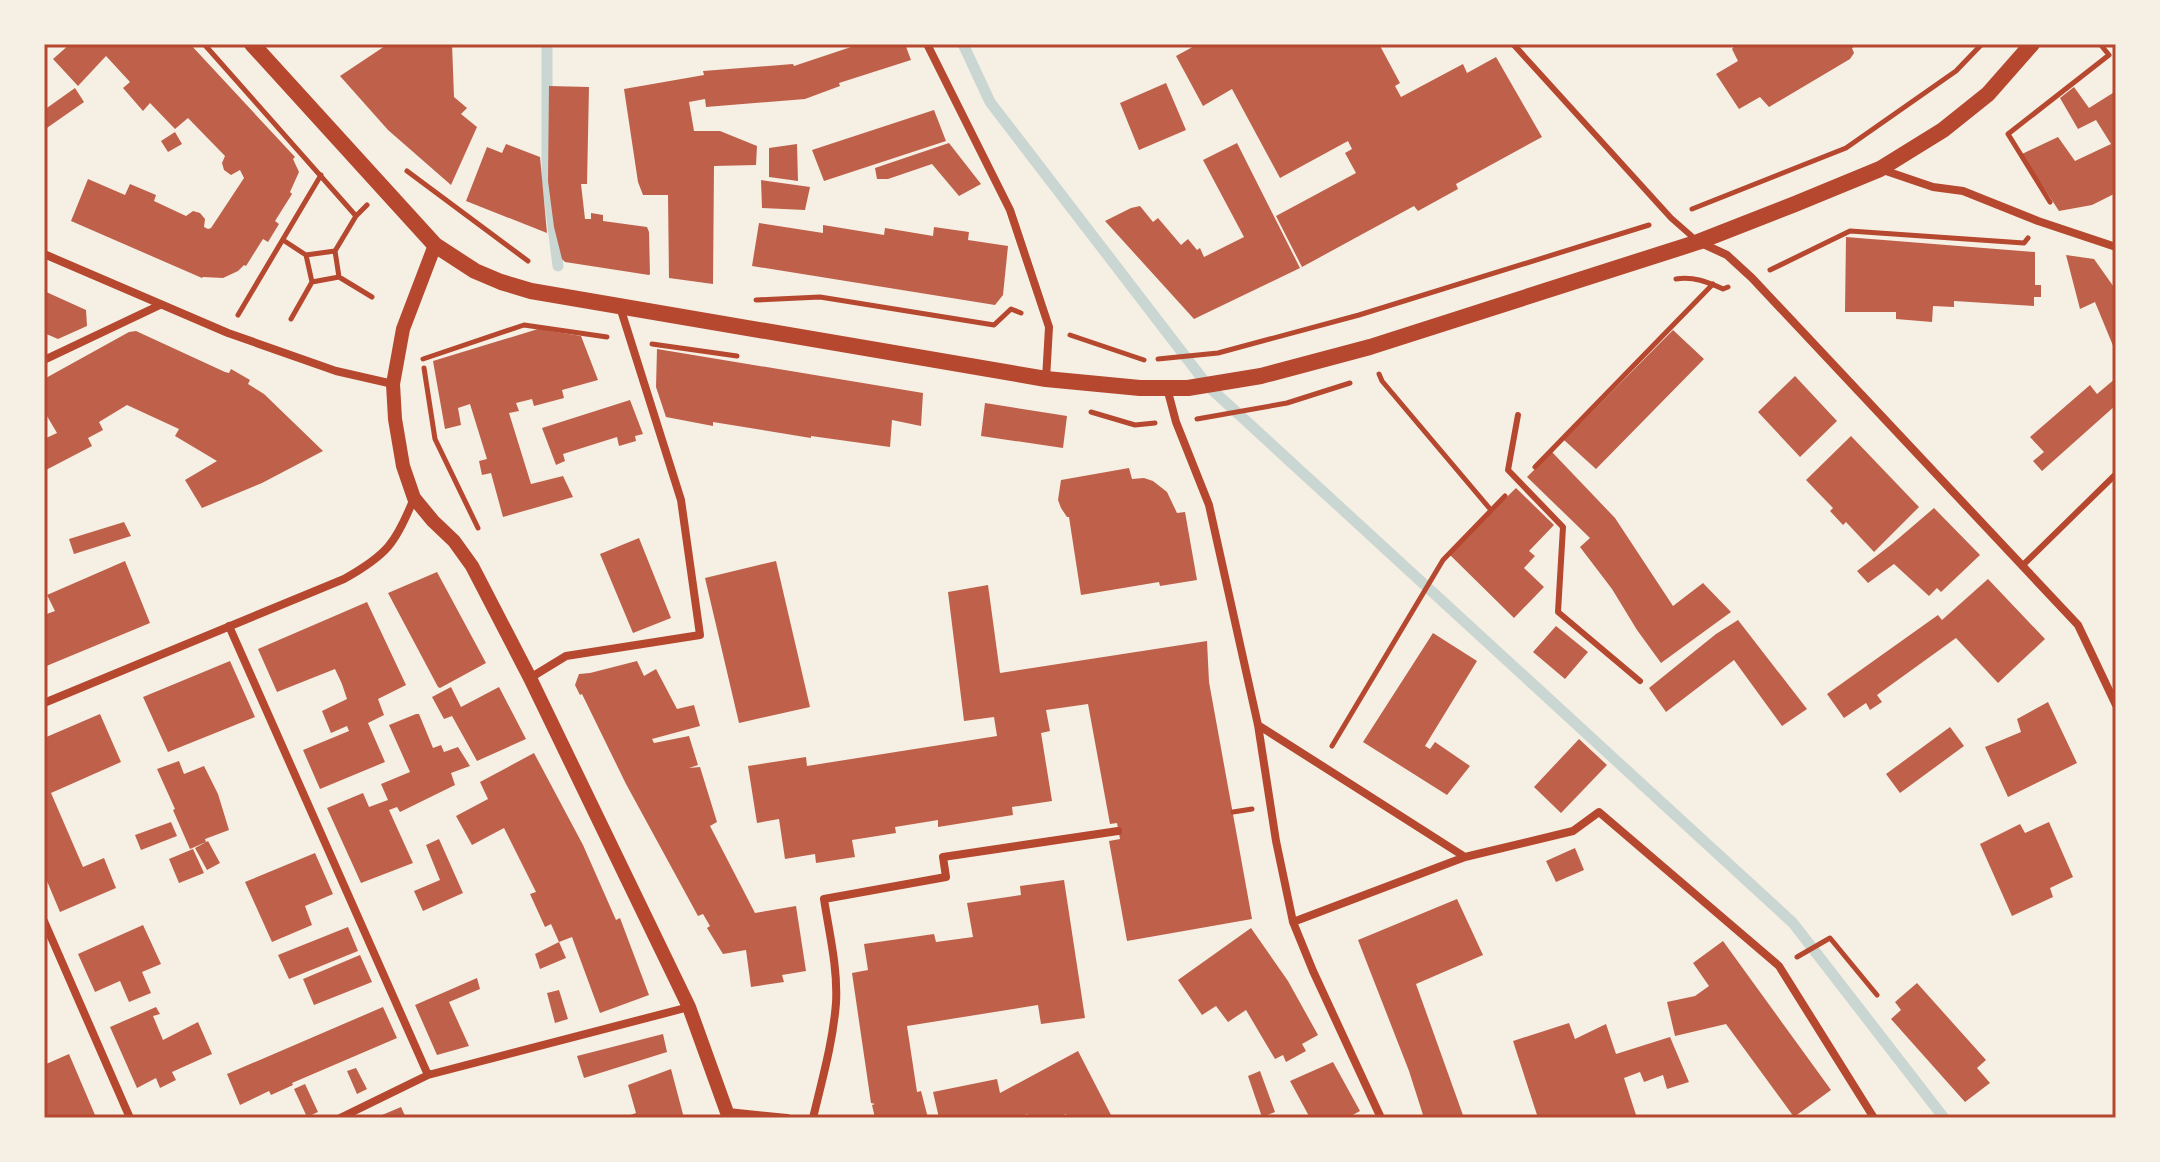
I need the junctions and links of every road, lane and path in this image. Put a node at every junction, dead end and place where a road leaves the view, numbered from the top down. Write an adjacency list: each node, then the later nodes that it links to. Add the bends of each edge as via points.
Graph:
1 (252, 44): 13 (main road)
2 (927, 44): 28 (street, via 1010,210)
3 (1513, 44): 10 (lane)
4 (1982, 44): 10 (path, via 1956,71 1846,148)
5 (2032, 44): 6 (main road, via 1988,94)
6 (1880, 169): 12 (main road); 14 (street, via 1963,191)
7 (407, 171): 18 (path)
8 (321, 175): 11 (path)
9 (356, 216): 15 (path)
10 (1671, 218): 12 (lane); 28 (path, via 1218,353 1144,360)
11 (283, 240): 17 (path); 29 (path)
12 (1698, 242): 34 (main road, via 1370,347 1261,376); 43 (street, via 1727,255 1752,278)
13 (435, 245): 25 (main road, via 501,282); 33 (street, via 403,329)
14 (2116, 247)
15 (335, 251): 17 (path); 19 (path)
16 (44, 254): 24 (street)
17 (306, 255): 20 (path)
18 (535, 266)
19 (339, 277): 20 (path); 22 (path)
20 (312, 282): 26 (path)
21 (1713, 284): 39 (path)
22 (372, 297)
23 (746, 301): 28 (path, via 820,297 994,325 1011,309)
24 (160, 305): 29 (street); 30 (street)
25 (620, 306): 32 (main road); 45 (street, via 681,500 700,635 566,656)
26 (291, 319)
27 (524, 325): 42 (path, via 423,359 435,439)
28 (1049, 327): 32 (street)
29 (228, 333): 33 (street, via 336,371)
30 (44, 360)
31 (1379, 374): 41 (path)
32 (1046, 379): 34 (main road)
33 (393, 384): 40 (street, via 403,466)
34 (1167, 388): 49 (street, via 1209,505)
35 (1287, 403): 37 (path)
36 (1518, 415): 39 (lane, via 1508,470)
37 (1207, 418)
38 (2116, 474): 43 (lane)
39 (1519, 482): 41 (path); 46 (lane, via 1563,527 1558,612)
40 (414, 498): 44 (street, via 401,530 370,565); 45 (street, via 472,566)
41 (1491, 510): 50 (path, via 1443,560)
42 (479, 529)
43 (2022, 566): 48 (street, via 2078,625)
44 (229, 626): 47 (street); 58 (street)
45 (530, 678): 57 (street)
46 (1640, 681)
47 (44, 703)
48 (2116, 705)
49 (1258, 725): 50 (street); 54 (street)
50 (1321, 765): 52 (street)
51 (1118, 831): 63 (street, via 943,857 946,877 824,899 836,1000)
52 (1465, 857): 54 (street); 55 (street, via 1573,831 1599,812)
53 (44, 921): 60 (street)
54 (1293, 922): 64 (street)
55 (1779, 966): 56 (path, via 1830,938); 65 (street)
56 (1877, 995)
57 (689, 1007): 58 (street); 59 (street)
58 (428, 1075): 61 (street)
59 (728, 1115): 62 (street)
60 (130, 1118)
61 (340, 1118)
62 (787, 1118)
63 (813, 1118)
64 (1381, 1118)
65 (1874, 1118)

